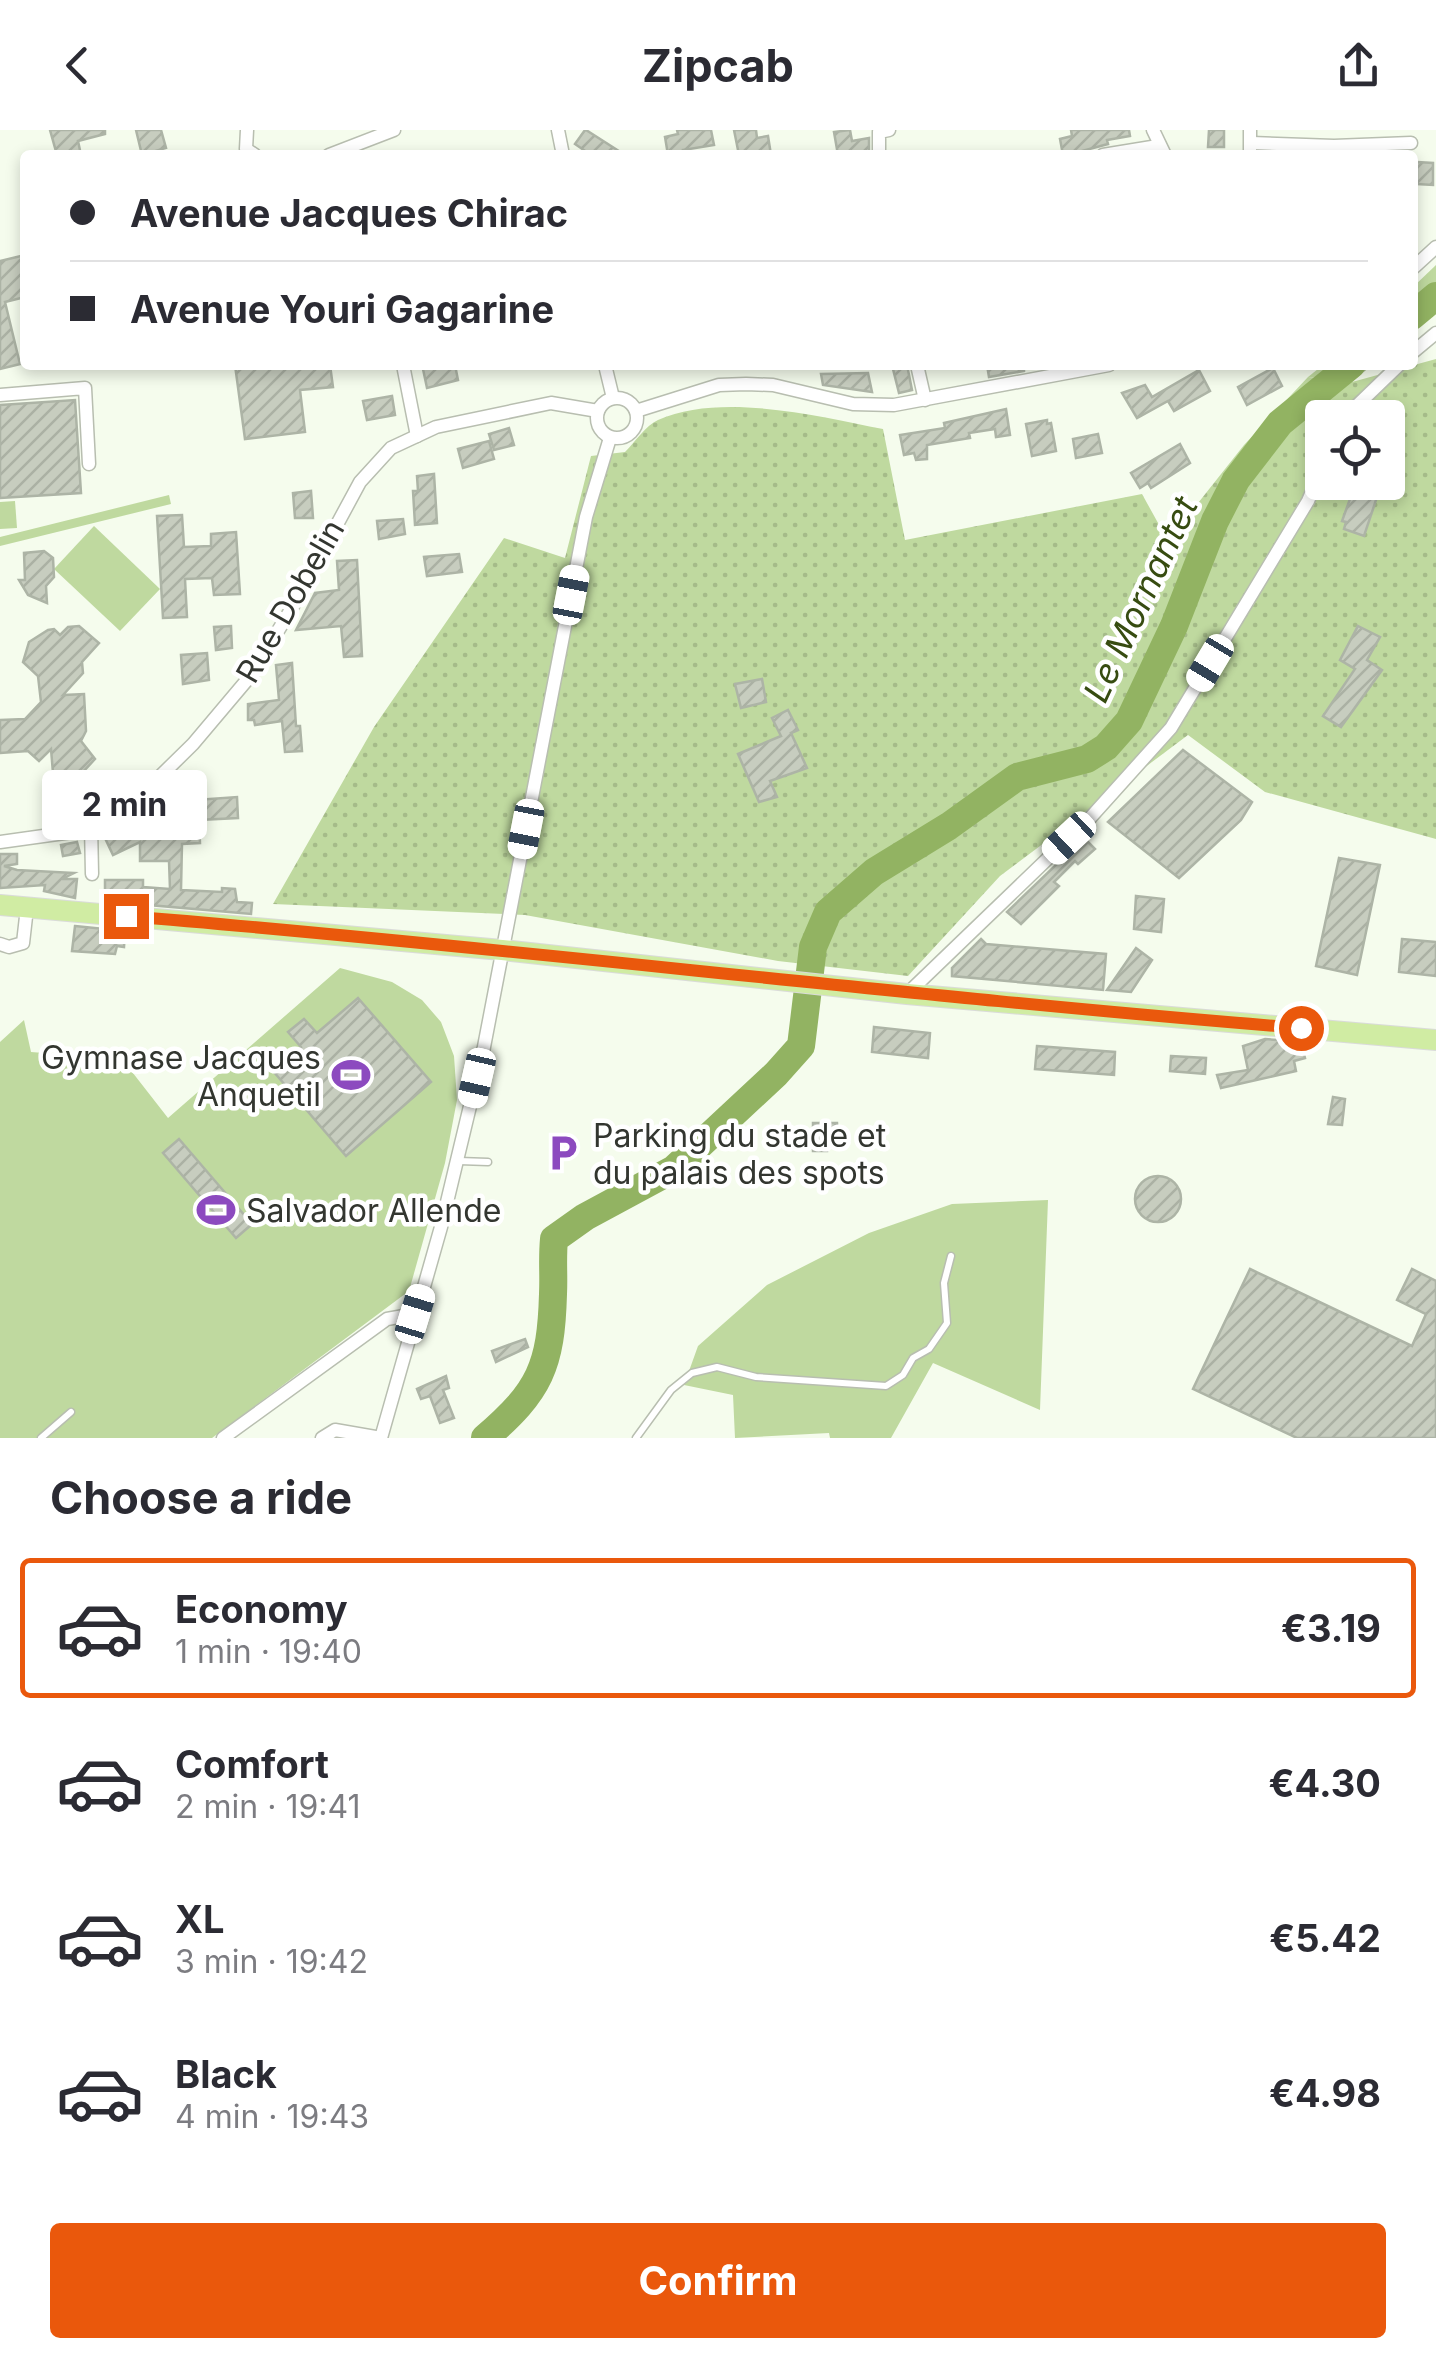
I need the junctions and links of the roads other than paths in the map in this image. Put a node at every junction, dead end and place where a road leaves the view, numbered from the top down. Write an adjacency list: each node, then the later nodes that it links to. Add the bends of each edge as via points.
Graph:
1 (394, 130): 6 (street)
2 (889, 130): 7 (street, via 879,132)
3 (1152, 130): 8 (street)
4 (1251, 143): 9 (street)
5 (1410, 143): 9 (street)
6 (342, 150)
7 (879, 150)
8 (1162, 150)
9 (1334, 150)
10 (405, 370): 21 (street)
11 (607, 370): 16 (street)
12 (917, 370): 17 (street)
13 (1083, 370): 17 (street)
14 (1394, 370): 18 (street)
15 (0, 395): 23 (street, via 85,388)
16 (613, 398): 19 (street); 20 (street)
17 (925, 400): 20 (street, via 853,404 774,385 719,385)
18 (1363, 400)
19 (598, 411): 21 (street, Rue Dobelin, via 551,403); 22 (street, via 599,428)
20 (636, 411): 22 (street, via 630,434)
21 (417, 436): 25 (street, Rue Dobelin, via 391,448 360,482 294,606 214,722 138,798)
22 (610, 438): 31 (street, via 586,517)
23 (89, 464)
24 (1308, 500): 32 (street, via 1171,728 1092,817)
25 (92, 825): 26 (street, Rue Dobelin); 27 (street)
26 (0, 842)
27 (92, 874)
28 (0, 905): 29 (main road)
29 (27, 908): 30 (street, via 23,943); 31 (main road)
30 (0, 944)
31 (502, 950): 32 (main road); 34 (street)
32 (907, 994): 33 (main road)
33 (1436, 1040)
34 (457, 1161): 35 (lane); 37 (street)
35 (488, 1162)
36 (951, 1256): 43 (lane, via 944,1283 947,1323 929,1349 886,1386 756,1377 716,1367 671,1390)
37 (415, 1314): 40 (street, via 387,1319); 42 (street)
38 (70, 1412): 39 (lane)
39 (41, 1438)
40 (222, 1438)
41 (322, 1438): 42 (street, via 335,1430)
42 (381, 1438)
43 (636, 1438)

